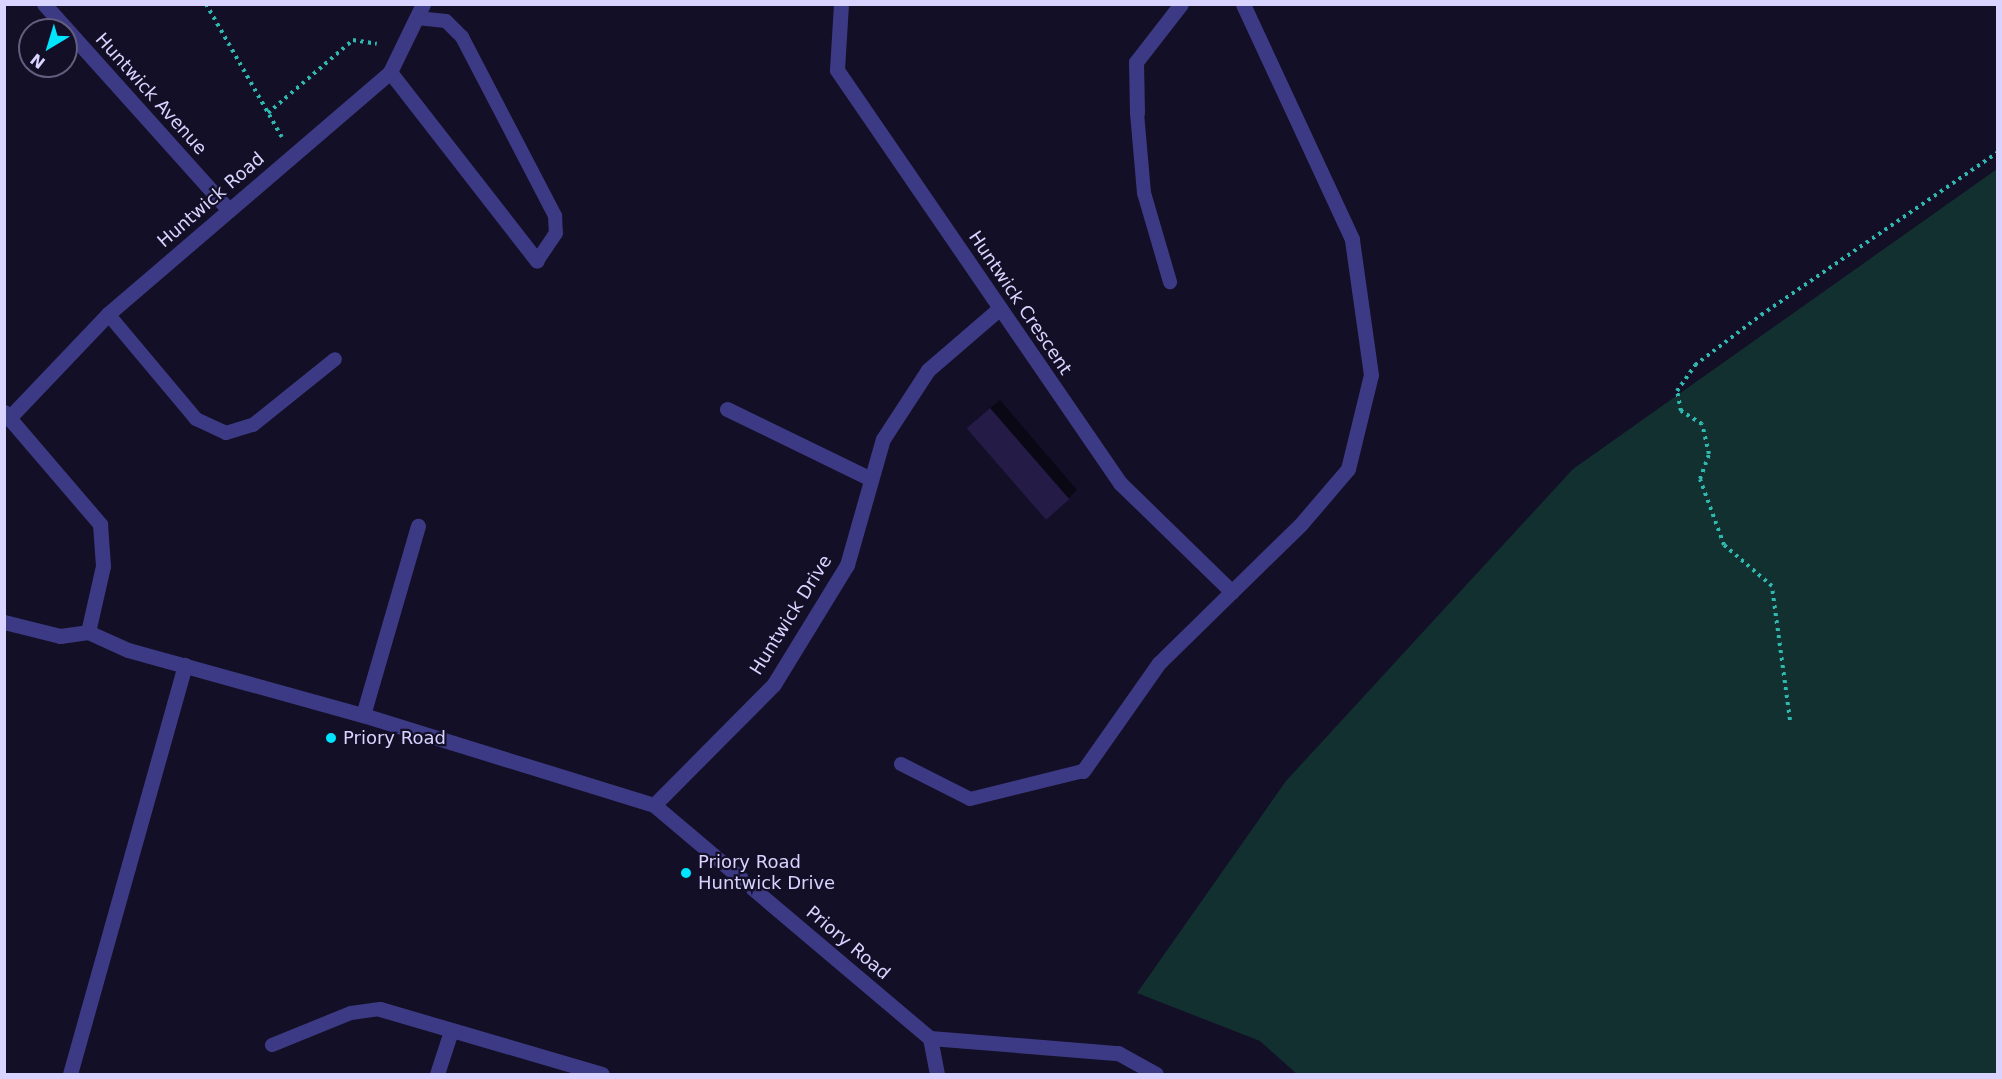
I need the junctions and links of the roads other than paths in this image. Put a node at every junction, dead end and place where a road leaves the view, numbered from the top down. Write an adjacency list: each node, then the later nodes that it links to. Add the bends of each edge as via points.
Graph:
1 (44, 4): 8 (street, Huntwick Avenue)
2 (841, 4): 11 (street, Huntwick Crescent, via 837,70)
3 (1181, 4): 7 (street, via 1136,62)
4 (1243, 4): 18 (street, via 1352,239 1371,375 1348,469 1301,524)
5 (420, 11): 6 (street, Huntwick Road); 9 (lane, via 446,21 462,37 555,216 556,233)
6 (390, 72): 8 (street, Huntwick Road); 9 (street)
7 (1137, 113): 10 (lane, via 1144,193)
8 (229, 210): 12 (street, Huntwick Road)
9 (537, 261)
10 (1170, 282)
11 (1000, 308): 16 (street, Huntwick Drive, via 928,370 883,439); 18 (street, Huntwick Crescent, via 1120,483)
12 (108, 314): 13 (lane, via 196,419 226,433 252,425); 15 (street, Huntwick Road)
13 (335, 358)
14 (727, 409): 16 (street)
15 (7, 415): 20 (street, via 100,524 103,566)
16 (871, 479): 25 (street, Huntwick Drive, via 847,565 774,684)
17 (418, 526): 22 (street)
18 (1232, 592): 24 (street, via 1159,663)
19 (4, 622): 20 (street, via 60,636)
20 (88, 632): 21 (street, Priory Road, via 129,650)
21 (185, 665): 22 (street, Priory Road); 30 (street)
22 (363, 715): 25 (street, Priory Road)
23 (901, 764): 24 (lane, via 970,799)
24 (1083, 771)
25 (654, 805): 28 (street, Priory Road)
26 (380, 1009): 27 (street); 29 (lane, via 351,1013)
27 (451, 1031): 31 (street); 32 (street)
28 (930, 1038): 33 (street); 34 (street, via 1118,1053)
29 (272, 1045)
30 (70, 1074)
31 (437, 1074)
32 (602, 1074)
33 (937, 1074)
34 (1156, 1074)

